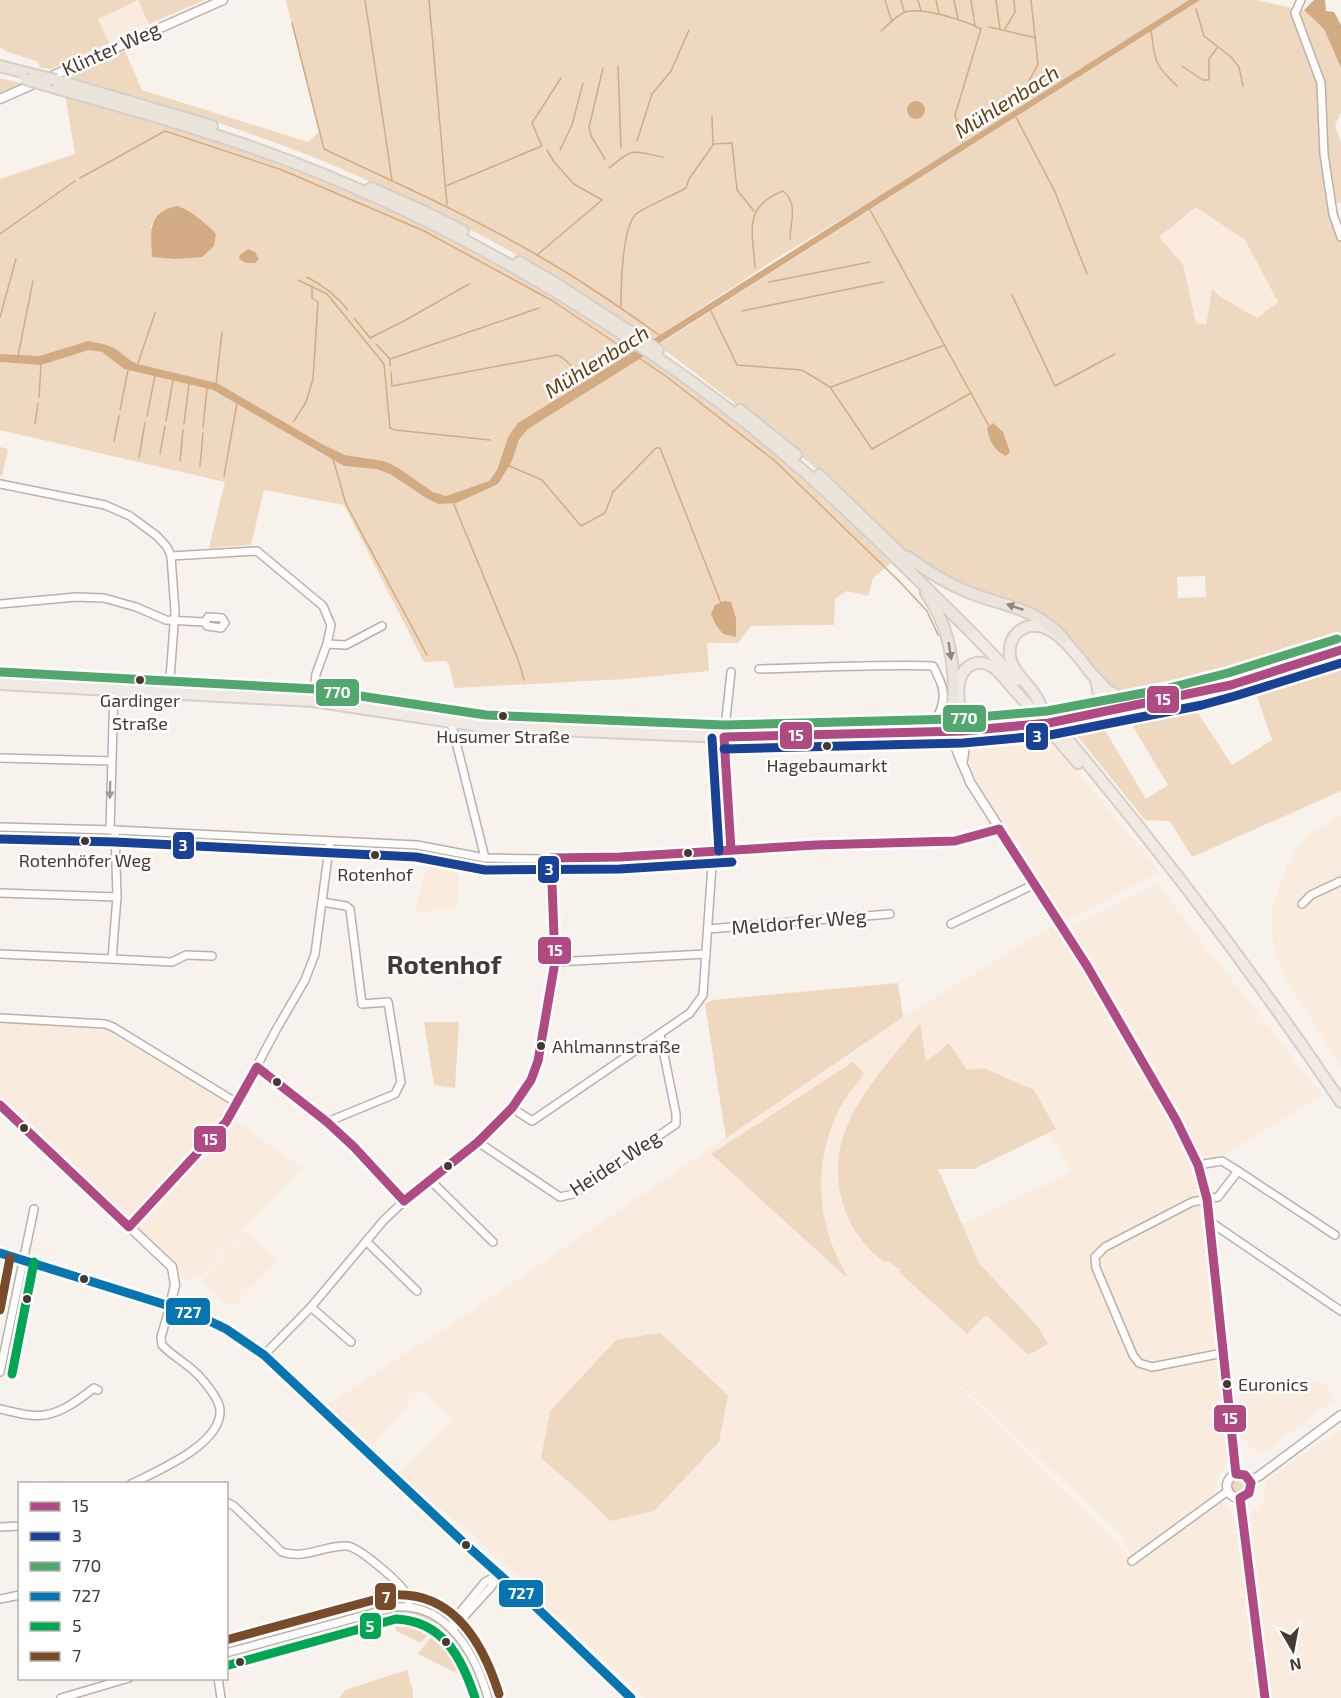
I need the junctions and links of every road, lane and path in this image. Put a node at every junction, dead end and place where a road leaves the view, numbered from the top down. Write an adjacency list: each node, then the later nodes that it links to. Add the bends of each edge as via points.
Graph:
1 (223, 0): 6 (street, Klinter Weg)
2 (1298, 6): 7 (street, via 1321,83 1324,154 1333,214)
3 (0, 66): 5 (highway)
4 (0, 73): 5 (highway)
5 (30, 77): 9 (highway, bridge, via 180,115 270,146 349,177 491,246 555,283 774,436 829,484)
6 (0, 99)
7 (1341, 237)
8 (0, 484): 10 (street, via 105,505 130,516 157,536)
9 (898, 555): 15 (highway); 16 (highway, one-way to 9, via 1041,618 942,581); 32 (highway, one-way to 32, via 929,597 947,637 954,693)
10 (171, 556): 12 (street); 17 (street, via 257,550 323,606 331,625)
11 (0, 604): 12 (street, via 104,598)
12 (174, 621): 13 (street); 25 (street)
13 (205, 622)
14 (382, 626): 17 (street, via 346,645)
15 (969, 630): 28 (main road)
16 (1063, 638): 21 (main road); 28 (main road, via 1042,627 1029,626 1015,634 1010,644 1012,664 1034,693)
17 (327, 644): 26 (street, via 316,674)
18 (1341, 650): 27 (main road, via 1231,685)
19 (759, 669): 31 (street, via 933,666 944,696)
20 (731, 672): 34 (street)
21 (1096, 680): 23 (main road); 29 (main road)
22 (0, 684): 24 (main road)
23 (1106, 688): 27 (main road); 29 (main road)
24 (114, 689): 25 (main road); 37 (street)
25 (169, 692): 26 (main road)
26 (313, 701): 30 (main road)
27 (1139, 707): 29 (main road)
28 (1039, 710): 33 (main road, via 996,669 976,663 967,667 958,689); 64 (main road, bridge, via 1165,861 1284,1018)
29 (1108, 712): 33 (main road, via 1049,723)
30 (451, 722): 34 (main road, via 484,727); 44 (street)
31 (935, 731): 32 (main road); 34 (main road)
32 (951, 731): 33 (main road); 36 (street)
33 (963, 731): 36 (street)
34 (724, 737): 42 (street)
35 (0, 758): 37 (street)
36 (963, 760): 39 (street, via 970,782)
37 (111, 761): 40 (street, one-way to 40)
38 (0, 827): 40 (street)
39 (999, 829): 42 (street, via 955,841); 47 (street)
40 (112, 830): 41 (street); 49 (street)
41 (330, 841): 44 (street, via 417,845); 50 (street)
42 (731, 849): 43 (street)
43 (713, 851): 45 (street); 54 (street)
44 (485, 858): 45 (street)
45 (552, 858): 59 (street)
46 (1341, 881): 51 (street, via 1311,895)
47 (1035, 884): 53 (street); 69 (street, via 1087,966)
48 (0, 893): 49 (street)
49 (117, 897): 58 (street)
50 (322, 902): 62 (street, via 309,972); 67 (street, via 350,909 362,1004 388,1002 402,1082 395,1094)
51 (1302, 904)
52 (890, 914): 54 (street, Meldorfer Weg)
53 (951, 924)
54 (708, 929): 56 (street)
55 (0, 954): 58 (street)
56 (706, 954): 59 (street); 61 (street, via 703,995 690,1012)
57 (212, 956): 58 (street, via 186,955 172,962)
58 (112, 959)
59 (555, 962): 66 (street, via 538,1061 531,1080)
60 (0, 1018): 63 (street, via 105,1024)
61 (660, 1035): 66 (street, via 532,1122); 68 (street, Heider Weg, via 676,1124 573,1194 561,1197)
62 (257, 1067): 63 (street); 67 (street)
63 (237, 1102): 76 (street, via 225,1122)
64 (1341, 1102)
65 (0, 1105): 76 (street)
66 (512, 1108): 68 (street)
67 (327, 1122): 73 (street)
68 (478, 1142): 71 (street)
69 (1198, 1165): 70 (street, via 1222,1161); 72 (street)
70 (1238, 1171): 72 (street, via 1218,1197); 77 (street)
71 (429, 1180): 73 (street); 79 (street)
72 (1207, 1199): 75 (street); 87 (street, via 1192,1202 1105,1247 1095,1257 1096,1269 1139,1363 1152,1367)
73 (404, 1201): 78 (street)
74 (34, 1209): 81 (street)
75 (1209, 1221): 85 (street); 87 (street)
76 (129, 1227): 83 (street, via 172,1267 175,1285)
77 (1335, 1235)
78 (366, 1242): 82 (street); 84 (street)
79 (493, 1242)
80 (0, 1253): 81 (main road)
81 (22, 1260): 83 (main road); 89 (street)
82 (417, 1290)
83 (170, 1306): 88 (main road, via 206,1318); 95 (street, via 162,1345 208,1386 220,1409 218,1420 211,1434 190,1452)
84 (311, 1307): 86 (street); 88 (street)
85 (1341, 1311)
86 (351, 1342)
87 (1223, 1353): 93 (street)
88 (264, 1355): 102 (main road)
89 (0, 1372)
90 (98, 1389): 91 (street, via 46,1415)
91 (0, 1409)
92 (1341, 1415): 94 (street)
93 (1236, 1474): 94 (street, via 1243,1474); 96 (street, via 1228,1479)
94 (1250, 1481): 97 (street, via 1250,1491)
95 (135, 1482)
96 (1228, 1491): 97 (street); 101 (street)
97 (1240, 1498): 115 (street)
98 (228, 1503): 105 (street, via 282,1552 301,1555 346,1546 357,1550 404,1591)
99 (18, 1526): 100 (street)
100 (0, 1527)
101 (1132, 1561)
102 (499, 1574): 106 (street); 114 (main road)
103 (18, 1595): 104 (street)
104 (0, 1599)
105 (409, 1605): 106 (street, via 443,1620); 107 (street)
106 (453, 1629): 113 (street, via 471,1656)
107 (228, 1652)
108 (123, 1680): 110 (street)
109 (218, 1680): 112 (street)
110 (81, 1695): 111 (street)
111 (61, 1698)
112 (220, 1698)
113 (488, 1698)
114 (631, 1698)
115 (1265, 1698)

